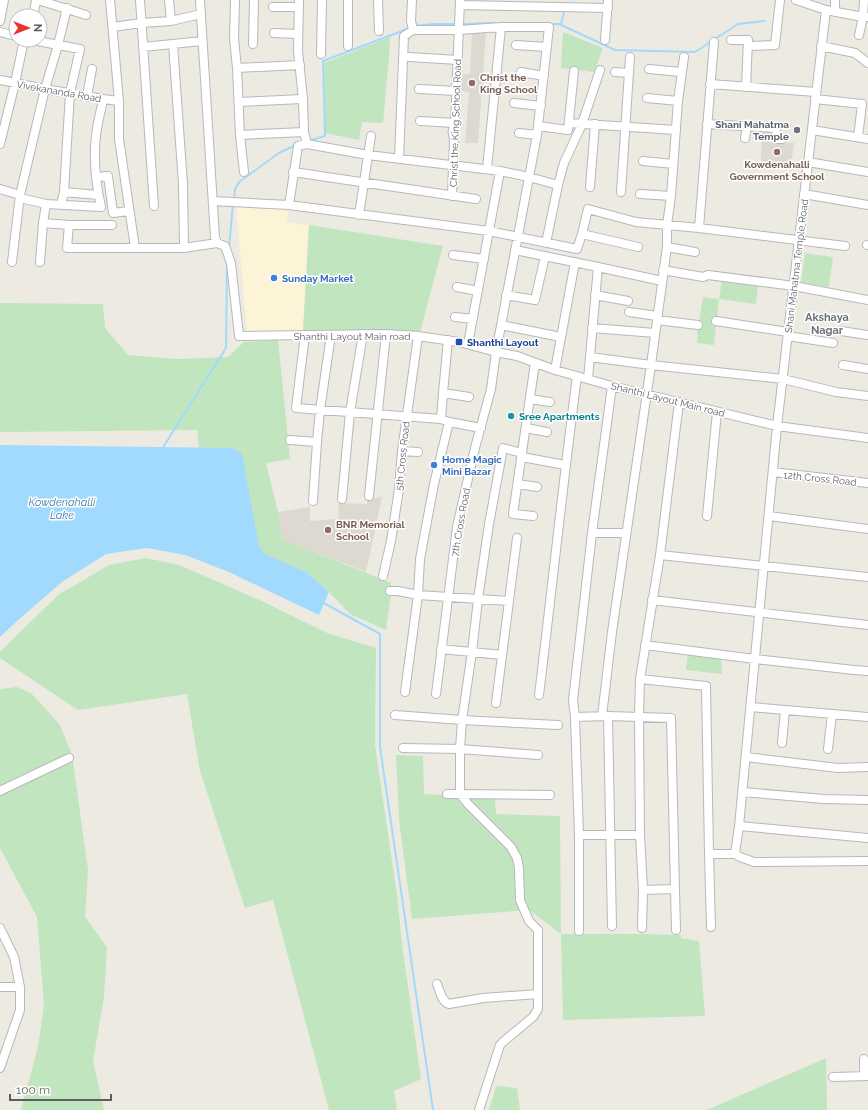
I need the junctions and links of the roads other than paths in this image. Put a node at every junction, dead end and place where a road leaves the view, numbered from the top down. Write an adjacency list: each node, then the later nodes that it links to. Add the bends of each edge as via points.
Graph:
1 (4, 0): 27 (street)
2 (37, 0): 21 (street)
3 (110, 0): 31 (street)
4 (140, 0): 29 (street)
5 (169, 0): 28 (street)
6 (200, 0): 24 (street)
7 (235, 0): 60 (street, via 234,39)
8 (254, 0): 44 (street)
9 (322, 0): 53 (street)
10 (348, 0): 47 (street)
11 (378, 0): 34 (street)
12 (412, 0): 33 (street)
13 (780, 0): 48 (street, via 775,45)
14 (796, 0): 22 (street)
15 (835, 0): 23 (street)
16 (864, 0): 26 (street)
17 (460, 2): 19 (street); 30 (street, Christ the King School Road)
18 (300, 4): 20 (street); 36 (street)
19 (608, 4): 39 (street)
20 (273, 7)
21 (67, 8): 25 (street); 45 (street)
22 (826, 10): 23 (street); 49 (street, Shani Mahatma Temple Road)
23 (835, 12): 26 (street)
24 (201, 14): 28 (street); 38 (street)
25 (86, 15)
26 (865, 17): 37 (street)
27 (0, 20)
28 (171, 21): 29 (street)
29 (142, 23): 31 (street); 50 (street)
30 (459, 24): 32 (street); 33 (street); 57 (street, Christ the King School Road)
31 (113, 27): 83 (street)
32 (501, 27): 51 (street, 7th Cross Road, via 549,27); 116 (street)
33 (413, 30): 111 (street, via 404,36)
34 (379, 31)
35 (274, 33): 36 (street)
36 (298, 34): 59 (street)
37 (859, 35)
38 (202, 40): 43 (street); 136 (street)
39 (604, 40)
40 (731, 40): 48 (street, via 748,40)
41 (714, 42): 72 (street)
42 (48, 43): 45 (street)
43 (173, 44): 50 (street); 159 (street, via 183,184)
44 (253, 44)
45 (58, 45): 74 (street); 77 (street, via 80,49)
46 (516, 45): 51 (street)
47 (348, 46)
48 (748, 46): 73 (street)
49 (821, 46): 58 (street, via 855,53); 79 (street, Shani Mahatma Temple Road)
50 (143, 47): 141 (street)
51 (547, 47): 69 (street, 7th Cross Road)
52 (22, 48): 71 (street)
53 (321, 54)
54 (409, 57): 57 (street)
55 (630, 57): 68 (street)
56 (684, 57): 67 (street)
57 (458, 60): 76 (street, Christ the King School Road)
58 (868, 63)
59 (300, 65): 60 (street); 82 (street)
60 (237, 68): 85 (street)
61 (92, 69): 78 (street)
62 (649, 69): 67 (street)
63 (600, 70): 91 (street)
64 (521, 72): 69 (street)
65 (574, 72): 90 (street)
66 (615, 72): 68 (street)
67 (681, 72): 84 (street)
68 (629, 73): 95 (street)
69 (544, 76): 87 (street, 7th Cross Road)
70 (0, 80): 71 (street, Vivekananda Road)
71 (15, 83): 74 (street, Vivekananda Road); 108 (street)
72 (710, 84): 73 (street); 93 (street)
73 (746, 87): 79 (street)
74 (45, 89): 77 (street, Vivekananda Road); 132 (street)
75 (420, 89): 76 (street)
76 (456, 91): 89 (street, Christ the King School Road)
77 (70, 93): 78 (street, Vivekananda Road); 127 (street)
78 (87, 96): 81 (street, Vivekananda Road)
79 (816, 96): 98 (street, Shani Mahatma Temple Road); 104 (street, via 862,104)
80 (647, 98): 84 (street)
81 (103, 99): 83 (street, Vivekananda Road); 121 (street, via 96,135)
82 (303, 99): 85 (street); 99 (street)
83 (119, 100): 142 (street, via 119,139)
84 (678, 101): 97 (street)
85 (239, 102): 101 (street)
86 (514, 103): 87 (street)
87 (541, 106): 94 (street, 7th Cross Road)
88 (420, 121): 89 (street)
89 (455, 123): 115 (street, Christ the King School Road, via 452,135)
90 (569, 123): 91 (street); 94 (street, via 568,130)
91 (582, 124): 92 (street); 124 (street, via 564,163)
92 (595, 124): 95 (street); 125 (street)
93 (707, 124): 96 (street); 148 (street)
94 (538, 126): 102 (street, 7th Cross Road)
95 (626, 126): 97 (street); 128 (street)
96 (747, 126): 105 (street); 107 (street, via 776,128 777,139)
97 (676, 130): 114 (street)
98 (812, 130): 104 (street); 113 (street, Shani Mahatma Temple Road)
99 (304, 132): 101 (street); 109 (street)
100 (519, 133): 102 (street)
101 (240, 135): 118 (street)
102 (537, 135): 122 (street, 7th Cross Road)
103 (371, 136): 110 (street)
104 (858, 137): 106 (street)
105 (746, 138)
106 (868, 139)
107 (782, 140)
108 (0, 144)
109 (307, 144): 110 (street); 119 (street, via 298,146)
110 (368, 155): 111 (street); 123 (street)
111 (398, 158): 115 (street)
112 (642, 161): 114 (street)
113 (808, 162): 120 (street); 130 (street, Shani Mahatma Temple Road)
114 (673, 164): 134 (street)
115 (454, 165): 116 (street); 133 (street, Christ the King School Road)
116 (487, 169): 117 (street)
117 (500, 171): 122 (street); 149 (street)
118 (244, 172)
119 (294, 172): 123 (street); 139 (street)
120 (868, 172)
121 (96, 177): 131 (street); 142 (street, via 108,176 114,213)
122 (529, 177): 124 (street); 151 (street, 7th Cross Road)
123 (364, 183): 133 (street); 143 (street)
124 (558, 185): 154 (street)
125 (590, 187)
126 (0, 189): 132 (street)
127 (64, 192): 131 (street); 138 (street)
128 (621, 192)
129 (640, 194): 134 (street)
130 (804, 194): 140 (street); 152 (street, Shani Mahatma Temple Road)
131 (98, 195): 138 (street, via 101,207)
132 (20, 196): 137 (street); 165 (street)
133 (452, 196): 135 (street)
134 (671, 196): 147 (street)
135 (476, 199)
136 (213, 201): 139 (street); 153 (street)
137 (46, 204): 138 (street); 144 (street)
138 (61, 205)
139 (289, 205): 143 (street)
140 (868, 205)
141 (154, 206)
142 (129, 211): 158 (street)
143 (359, 215): 149 (street)
144 (43, 223): 145 (street); 166 (street)
145 (69, 225): 146 (street); 158 (street, via 67,248)
146 (112, 225)
147 (667, 225): 148 (street); 150 (street, via 636,222 588,209); 157 (street)
148 (699, 228): 152 (street)
149 (489, 231): 151 (street); 164 (street)
150 (582, 234): 154 (street, via 576,249); 156 (street)
151 (517, 237): 154 (street); 160 (street, 7th Cross Road)
152 (799, 240): 155 (street); 171 (street, Shani Mahatma Temple Road)
153 (217, 243): 159 (street); 191 (street, Shanthi Layout Main road, via 224,246 231,263 239,336)
154 (546, 244)
155 (845, 246)
156 (638, 247)
157 (666, 247): 161 (street); 169 (street)
158 (135, 248): 159 (street)
159 (184, 248)
160 (514, 250): 163 (street); 174 (street, 7th Cross Road)
161 (695, 252)
162 (453, 255): 164 (street)
163 (545, 256): 167 (street); 174 (street, via 535,300)
164 (484, 259): 173 (street)
165 (12, 262)
166 (40, 262)
167 (574, 262): 168 (street); 195 (street)
168 (598, 267): 170 (street); 175 (street)
169 (663, 270): 170 (street); 171 (street, via 703,277 708,275)
170 (662, 281): 180 (street)
171 (794, 286): 176 (street); 190 (street, Shani Mahatma Temple Road)
172 (457, 287): 173 (street)
173 (478, 291): 181 (street)
174 (506, 295): 183 (street, 7th Cross Road)
175 (595, 295): 177 (street); 185 (street)
176 (868, 300)
177 (628, 301)
178 (630, 312): 180 (street)
179 (455, 317): 181 (street)
180 (657, 318): 184 (street); 189 (street)
181 (473, 319): 198 (street)
182 (716, 321): 190 (street)
183 (501, 325): 195 (street); 199 (street, 7th Cross Road)
184 (698, 325)
185 (592, 328): 189 (street); 200 (street)
186 (841, 331): 193 (street)
187 (363, 334): 188 (street, Shanthi Layout Main road); 192 (street, Shanthi Layout Main road); 218 (street)
188 (386, 334): 194 (street, Shanthi Layout Main road); 220 (street)
189 (655, 334): 202 (street)
190 (788, 334): 197 (street); 208 (street, Shani Mahatma Temple Road)
191 (305, 335): 192 (street, Shanthi Layout Main road); 217 (street, via 296,408)
192 (331, 335): 217 (street)
193 (868, 335)
194 (418, 336): 196 (street, Shanthi Layout Main road); 221 (street, 5th Cross Road)
195 (561, 337): 205 (street)
196 (448, 340): 198 (street, Shanthi Layout Main road); 210 (street)
197 (833, 343)
198 (468, 344): 199 (street, Shanthi Layout Main road)
199 (496, 352): 201 (street, Shanthi Layout Main road); 224 (street, 7th Cross Road)
200 (590, 357): 202 (street); 207 (street)
201 (535, 363): 205 (street, Shanthi Layout Main road); 214 (street)
202 (651, 365): 208 (street); 211 (street)
203 (843, 365): 204 (street)
204 (868, 369)
205 (555, 370): 206 (street, Shanthi Layout Main road)
206 (577, 376): 207 (street, Shanthi Layout Main road); 233 (street)
207 (588, 379): 209 (street, Shanthi Layout Main road)
208 (783, 379): 212 (street, via 836,392); 223 (street, Shani Mahatma Temple Road)
209 (612, 386): 211 (street, Shanthi Layout Main road); 245 (street)
210 (443, 393): 213 (street); 222 (street)
211 (647, 395): 216 (street, Shanthi Layout Main road); 246 (street)
212 (868, 396)
213 (469, 397)
214 (530, 399): 215 (street); 225 (street)
215 (550, 402)
216 (680, 402): 219 (street, Shanthi Layout Main road); 248 (street)
217 (320, 410): 218 (street); 229 (street)
218 (350, 412): 220 (street); 239 (street)
219 (717, 412): 223 (street, Shanthi Layout Main road); 242 (street)
220 (377, 414): 221 (street); 238 (street)
221 (407, 416): 222 (street); 230 (street, 5th Cross Road)
222 (445, 421): 224 (street); 253 (street, via 420,559)
223 (777, 426): 227 (street, Shanthi Layout Main road); 234 (street, Shani Mahatma Temple Road)
224 (481, 428): 254 (street, 7th Cross Road, via 457,527)
225 (526, 428): 226 (street); 232 (street)
226 (547, 432)
227 (868, 438)
228 (290, 440): 229 (street)
229 (317, 442): 240 (street)
230 (402, 451): 231 (street); 250 (street, 5th Cross Road, via 399,489)
231 (418, 452)
232 (522, 455): 233 (street); 236 (street); 255 (street, via 503,448)
233 (566, 465): 269 (street)
234 (773, 472): 235 (street, 12th Cross Road); 243 (street, Shani Mahatma Temple Road)
235 (868, 483)
236 (518, 484): 237 (street); 241 (street, via 513,514)
237 (537, 487)
238 (368, 496)
239 (342, 499)
240 (313, 501)
241 (533, 516)
242 (707, 516)
243 (769, 516): 244 (street); 249 (street, Shani Mahatma Temple Road)
244 (868, 529)
245 (592, 532): 246 (street); 276 (street, via 572,700)
246 (626, 533): 275 (street, via 612,632)
247 (517, 538): 257 (street)
248 (660, 555): 249 (street); 256 (street)
249 (764, 566): 251 (street); 258 (street, Shani Mahatma Temple Road)
250 (383, 576)
251 (868, 577)
252 (390, 591): 253 (street)
253 (418, 595): 254 (street); 267 (street)
254 (448, 597): 255 (street); 261 (street, 7th Cross Road)
255 (478, 599): 257 (street); 262 (street)
256 (652, 600): 258 (street); 260 (street)
257 (509, 601): 263 (street)
258 (760, 612): 259 (street); 264 (street, Shani Mahatma Temple Road)
259 (868, 625)
260 (644, 645): 264 (street); 266 (street)
261 (441, 649): 262 (street); 268 (street, 7th Cross Road)
262 (472, 652): 263 (street); 279 (street)
263 (502, 655): 270 (street)
264 (755, 660): 265 (street); 271 (street, Shani Mahatma Temple Road)
265 (868, 671)
266 (640, 679): 277 (street); 300 (street, via 706,686)
267 (405, 692)
268 (436, 694)
269 (539, 695)
270 (496, 703)
271 (751, 707): 272 (street); 286 (street, Shani Mahatma Temple Road)
272 (785, 710): 273 (street); 281 (street)
273 (832, 714): 278 (street); 284 (street)
274 (395, 715): 279 (street)
275 (605, 716): 276 (street); 277 (street); 297 (street)
276 (575, 717): 296 (street)
277 (639, 717): 298 (street); 303 (street, via 671,718)
278 (868, 717)
279 (462, 720): 280 (street); 283 (street)
280 (558, 725)
281 (782, 743)
282 (403, 748): 283 (street)
283 (460, 749): 285 (street); 292 (street)
284 (828, 749)
285 (538, 755)
286 (746, 757): 288 (street, via 838,768); 290 (street, Shani Mahatma Temple Road)
287 (69, 758): 289 (street)
288 (868, 767)
289 (0, 791)
290 (743, 792): 294 (street); 295 (street, Shani Mahatma Temple Road)
291 (447, 794): 292 (street)
292 (460, 794): 293 (street); 314 (street, via 511,847 517,858 520,900 529,921 538,930)
293 (550, 795)
294 (868, 800)
295 (740, 826): 299 (street); 301 (street, Shani Mahatma Temple Road)
296 (579, 835): 297 (street); 310 (street)
297 (610, 835): 298 (street); 305 (street)
298 (640, 835): 304 (street)
299 (868, 838)
300 (709, 854): 301 (street); 306 (street)
301 (735, 854): 302 (street, via 754,862)
302 (868, 861)
303 (675, 889): 304 (street); 309 (street)
304 (643, 890): 308 (street)
305 (612, 926)
306 (712, 927)
307 (0, 928): 313 (street, via 14,957)
308 (642, 928)
309 (676, 930)
310 (579, 931)
311 (437, 984): 314 (street, via 443,999 449,1004 482,998)
312 (0, 987): 313 (street)
313 (20, 987): 316 (street, via 20,1010)
314 (538, 994): 319 (street, via 538,1009 534,1017 500,1045)
315 (864, 1059): 317 (street)
316 (0, 1068)
317 (866, 1076): 318 (street)
318 (833, 1077)
319 (479, 1110)

